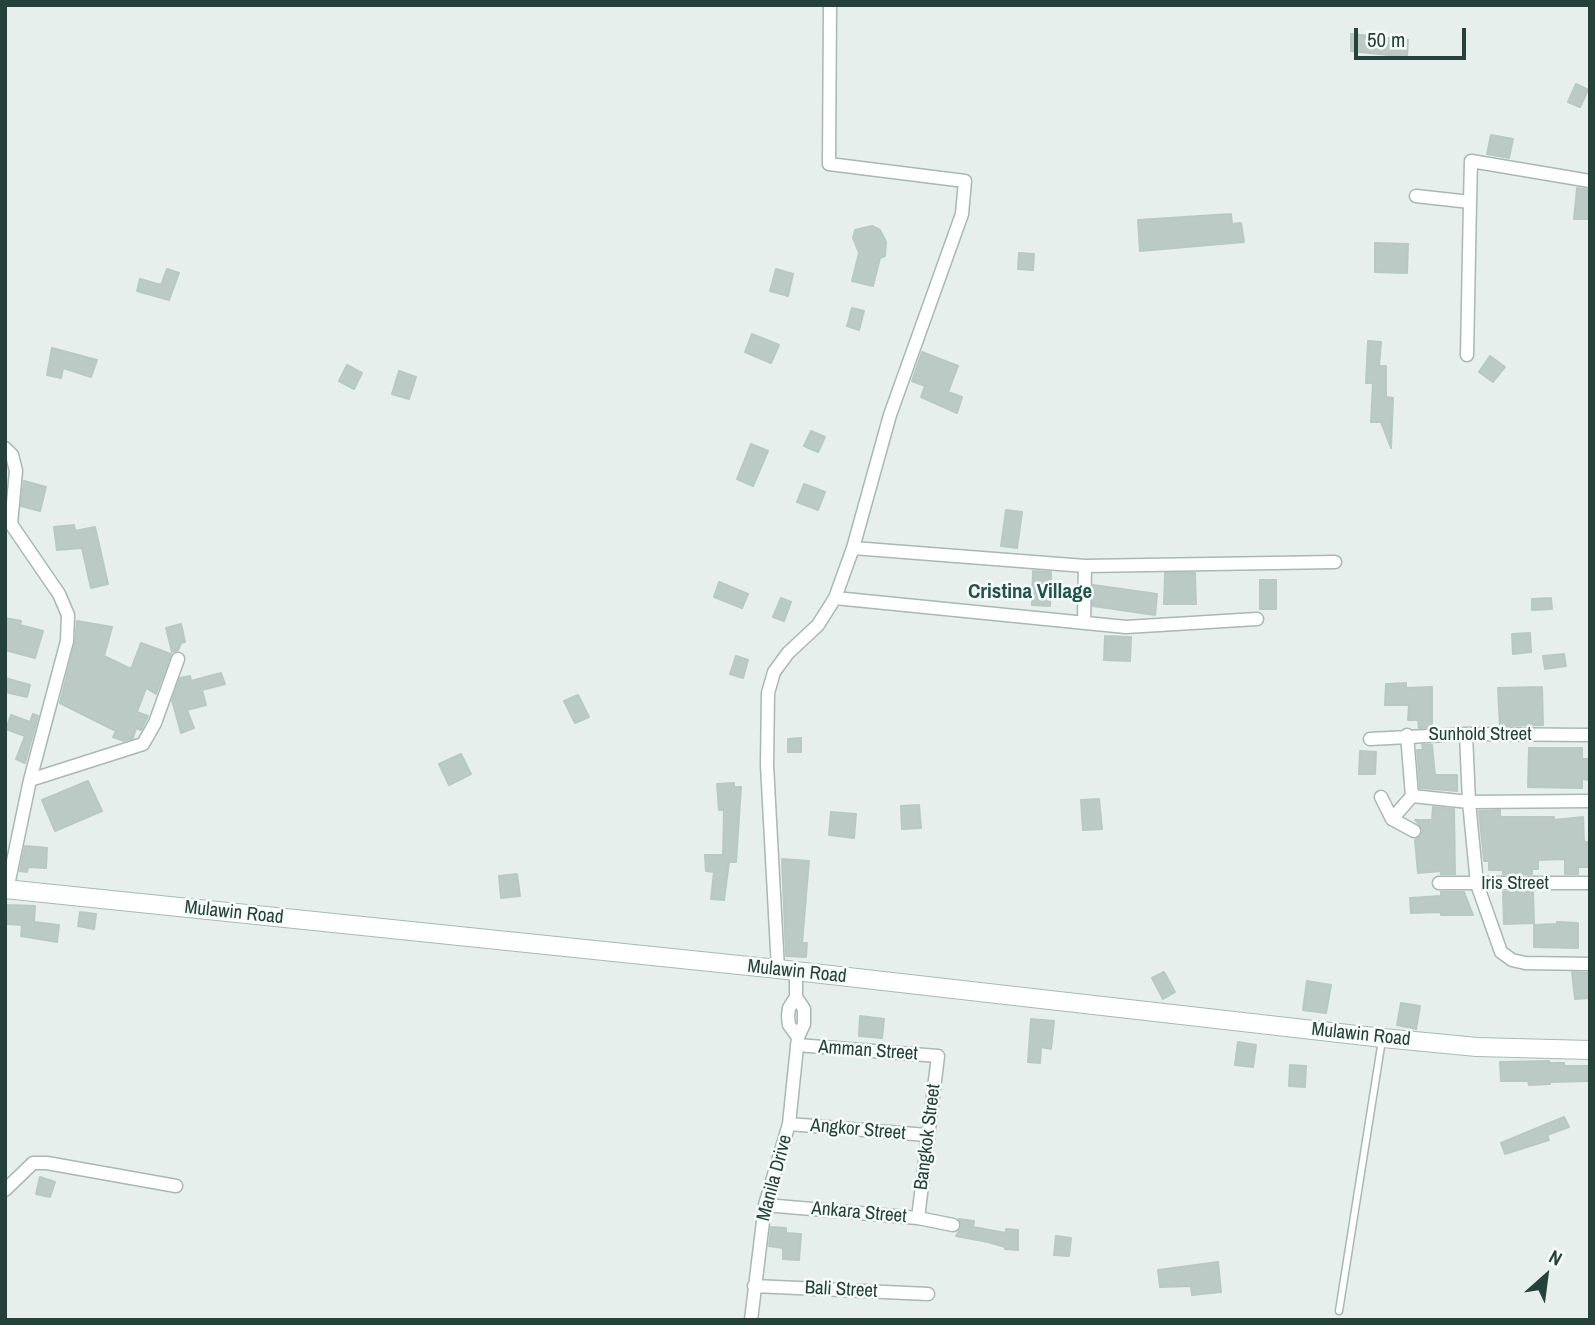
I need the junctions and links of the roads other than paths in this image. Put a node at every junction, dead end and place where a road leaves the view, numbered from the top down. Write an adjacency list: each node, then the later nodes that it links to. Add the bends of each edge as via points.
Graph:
1 (830, 5): 8 (street, Manila Drive, via 829,164 965,181 962,214 890,415)
2 (1590, 181): 4 (street, via 1471,160)
3 (1416, 196): 4 (street)
4 (1470, 202): 5 (street)
5 (1466, 355)
6 (5, 448): 7 (street, via 16,471)
7 (8, 525): 19 (street, via 59,594 68,615 67,641)
8 (853, 548): 10 (street); 11 (street, Manila Drive)
9 (1335, 562): 10 (street)
10 (1085, 566): 13 (street)
11 (835, 598): 13 (street); 31 (street, Manila Drive, via 818,625 774,672 768,693 767,765)
12 (1257, 619): 13 (street, via 1126,627)
13 (1084, 623)
14 (178, 659): 19 (street, via 143,744)
15 (1466, 734): 16 (street, Sunhold Street); 17 (street, Sunhold Street); 23 (street)
16 (1407, 735): 18 (street, Sunhold Street); 20 (street)
17 (1590, 735)
18 (1370, 739)
19 (30, 780): 29 (street)
20 (1412, 796): 23 (street); 24 (street)
21 (1381, 797): 24 (street)
22 (1590, 801): 23 (street)
23 (1469, 802): 28 (street)
24 (1392, 819): 25 (street)
25 (1414, 831)
26 (1440, 883): 28 (street, Iris Street)
27 (1590, 883): 28 (street, Iris Street)
28 (1477, 884): 30 (street, via 1501,952 1512,960)
29 (6, 889): 31 (main road, Mulawin Road)
30 (1590, 964)
31 (787, 970): 32 (main road, Mulawin Road); 33 (street, Manila Drive, via 804,1009)
32 (1383, 1038): 34 (main road, Mulawin Road, via 1477,1047); 45 (lane)
33 (798, 1041): 35 (street, Amman Street); 36 (street, Manila Drive)
34 (1590, 1050)
35 (938, 1056): 37 (street, Bangkok Street)
36 (789, 1124): 37 (street, Angkor Street); 40 (street, Manila Drive)
37 (928, 1135): 41 (street, Bangkok Street)
38 (176, 1186): 39 (street, via 33,1163)
39 (5, 1190)
40 (765, 1205): 41 (street, Ankara Street); 43 (street, Manila Drive)
41 (918, 1218): 42 (street, Ankara Street)
42 (953, 1225)
43 (754, 1286): 44 (street, Bali Street); 46 (street, Manila Drive)
44 (928, 1294)
45 (1339, 1311)
46 (751, 1320)

